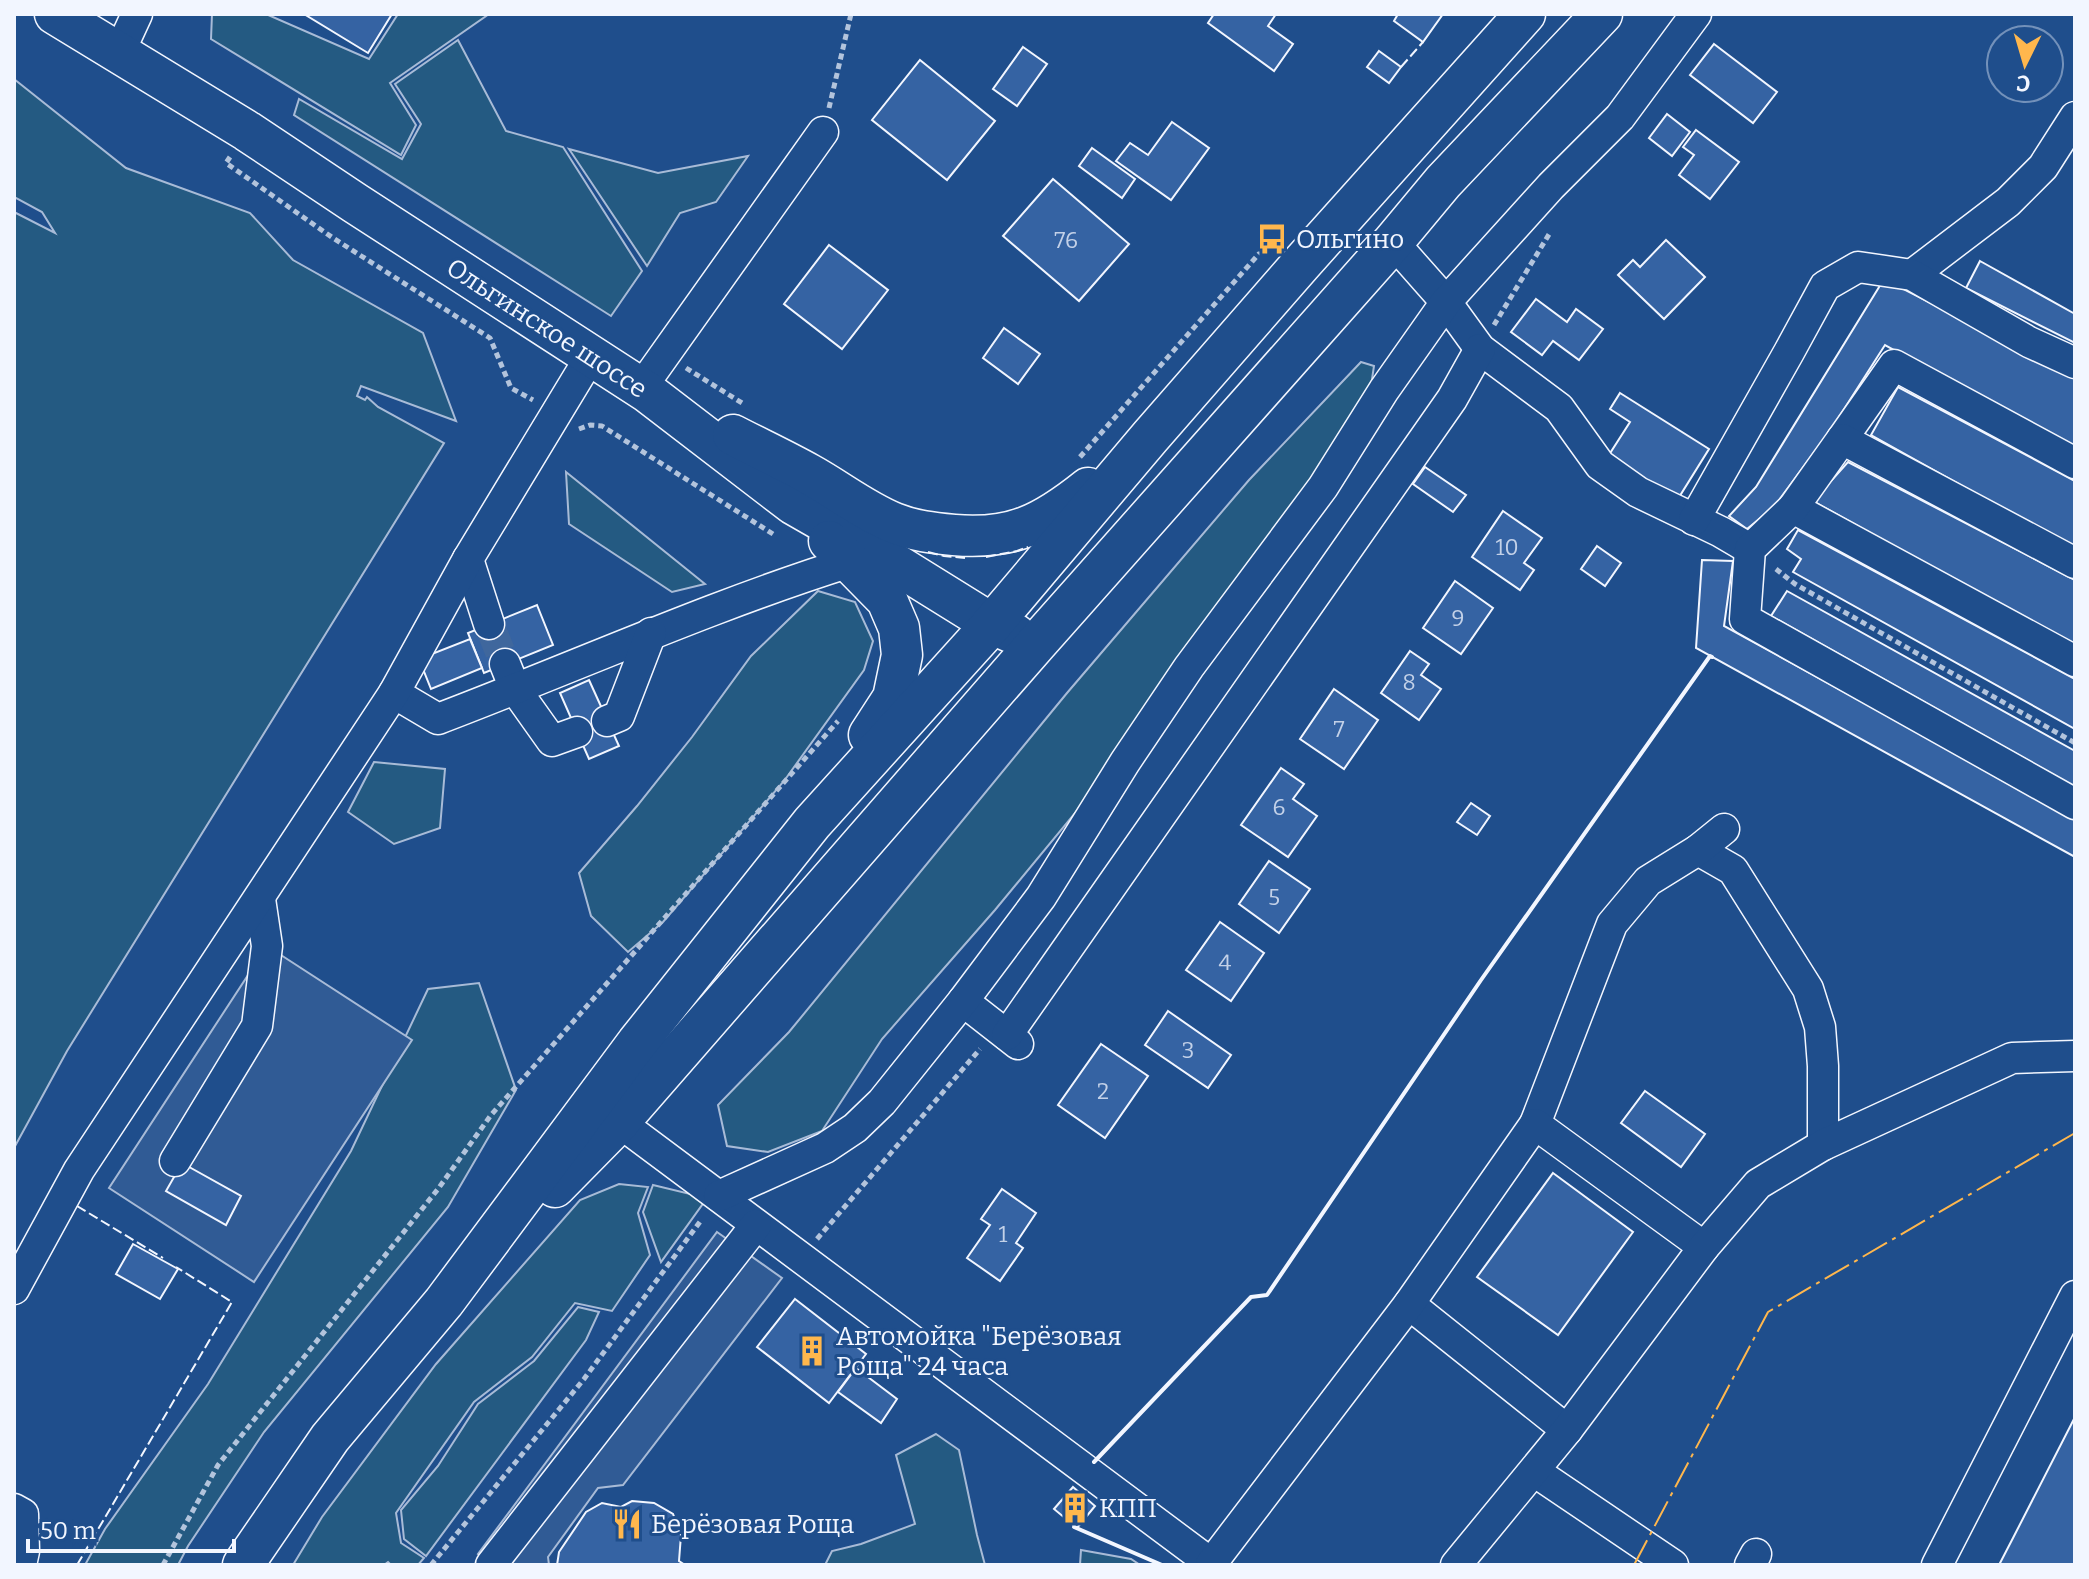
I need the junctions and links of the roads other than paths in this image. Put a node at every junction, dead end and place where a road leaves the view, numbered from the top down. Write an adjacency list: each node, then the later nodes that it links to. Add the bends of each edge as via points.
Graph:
1 (55, 14): 6 (main road, Ольгинское шоссе)
2 (137, 14): 6 (street)
3 (1525, 14): 16 (main road)
4 (1602, 14): 9 (main road)
5 (1696, 14): 11 (street, via 1620,117)
6 (119, 53): 13 (main road, Ольгинское шоссе)
7 (2075, 117): 10 (street, via 2043,167 2008,202)
8 (823, 132): 15 (street)
9 (1393, 242): 11 (street); 29 (main road)
10 (1912, 275): 14 (street); 21 (street, via 1858,267 1825,286)
11 (1446, 302): 12 (street); 40 (street, via 1323,487 1189,667 1041,897)
12 (1480, 349): 21 (street, via 1559,408 1600,465 1638,492); 40 (street, via 1452,399 1008,1035)
13 (591, 356): 15 (main road, Ольгинское шоссе); 23 (street)
14 (2075, 363)
15 (644, 390): 16 (main road, via 863,507 927,533 995,536 1028,526 1061,510); 19 (main road, Ольгинское шоссе)
16 (1150, 437): 27 (main road)
17 (1842, 439): 18 (street, via 1894,365); 20 (street); 24 (street)
18 (2075, 463)
19 (793, 504): 25 (main road); 27 (main road, Ольгинское шоссе)
20 (1793, 508): 22 (street); 30 (street)
21 (1694, 520): 22 (street)
22 (1750, 549): 35 (street, via 1745,619)
23 (468, 559): 26 (street); 32 (street)
24 (2075, 563)
25 (837, 566): 28 (street); 36 (main road, via 887,600 899,628 902,655 893,698)
26 (489, 624)
27 (992, 624): 29 (main road, Ольгинское шоссе); 36 (main road)
28 (651, 633): 31 (street); 33 (street, via 619,716)
29 (1036, 644): 42 (main road)
30 (2075, 661)
31 (510, 677): 32 (street, via 438,719); 34 (street, via 552,741)
32 (394, 693): 39 (street)
33 (607, 721)
34 (577, 732)
35 (2075, 804)
36 (812, 823): 51 (main road, via 637,1043)
37 (1724, 829): 38 (street)
38 (1698, 850): 43 (street, via 1648,881 1612,924); 44 (street, via 1733,870 1808,989 1820,1027)
39 (260, 899): 45 (street, via 267,946 257,1026); 49 (street, via 79,1170)
40 (963, 1001): 46 (street, via 855,1128 825,1148)
41 (2075, 1056): 44 (street, via 2012,1058)
42 (619, 1122): 46 (street); 51 (main road)
43 (1535, 1124): 48 (street); 52 (street)
44 (1823, 1145): 48 (street, via 1758,1184)
45 (175, 1161)
46 (719, 1196): 47 (street)
47 (756, 1225): 56 (street); 57 (street)
48 (1704, 1247): 53 (street)
49 (14, 1289)
50 (2075, 1296): 62 (street)
51 (444, 1302): 59 (main road, via 330,1438)
52 (1409, 1304): 53 (street); 57 (street)
53 (1567, 1430): 54 (street)
54 (1534, 1471): 60 (street); 61 (street)
55 (14, 1509): 58 (street, via 23,1514)
56 (492, 1564)
57 (1212, 1564)
58 (21, 1565)
59 (243, 1565)
60 (1456, 1565)
61 (1673, 1565)
62 (1937, 1565)

